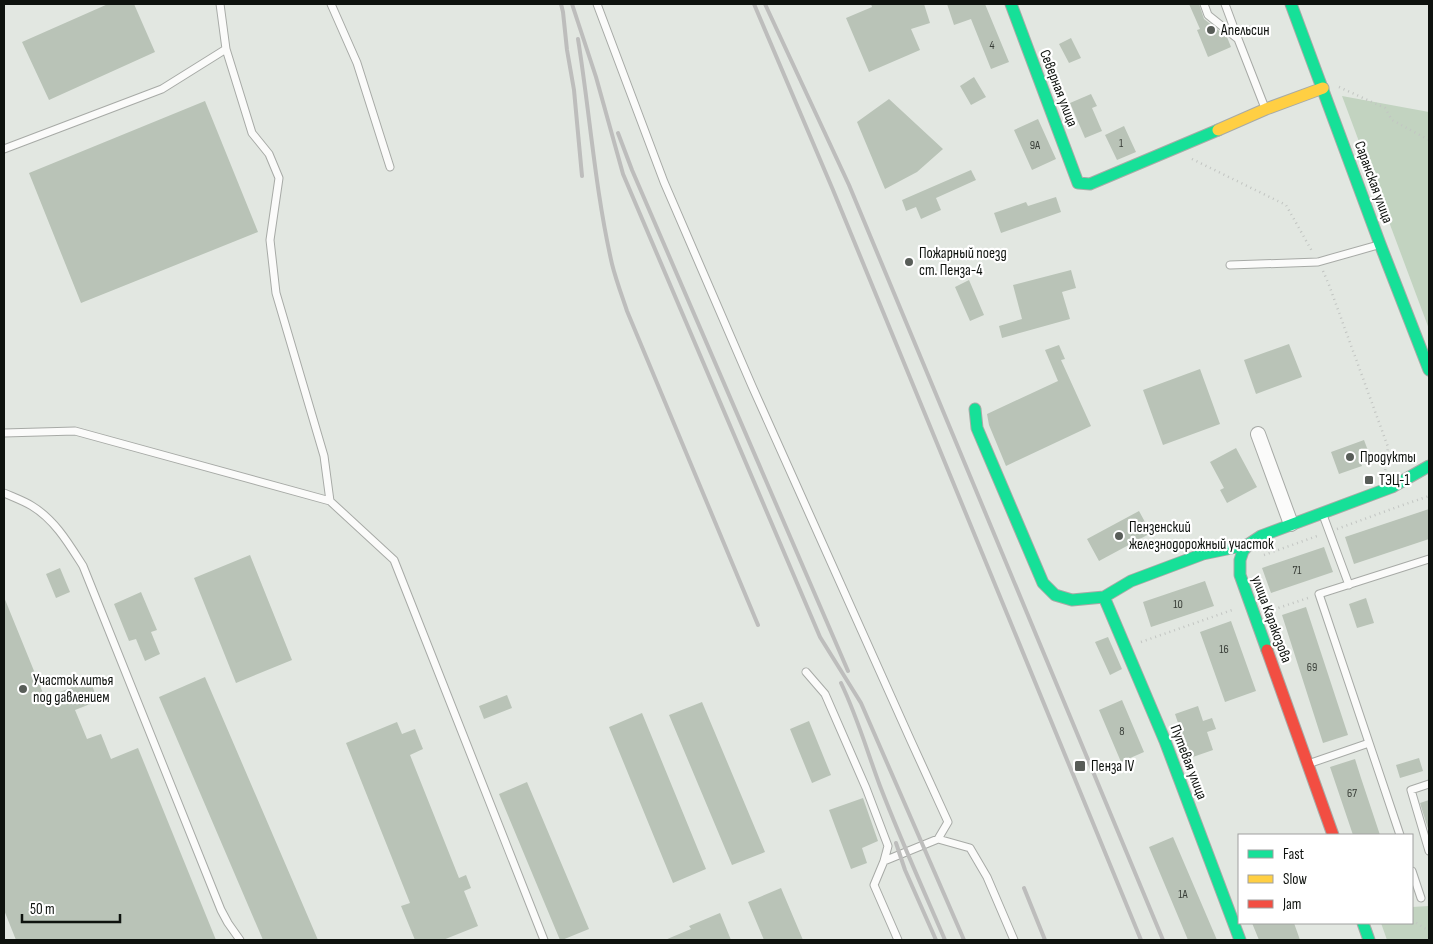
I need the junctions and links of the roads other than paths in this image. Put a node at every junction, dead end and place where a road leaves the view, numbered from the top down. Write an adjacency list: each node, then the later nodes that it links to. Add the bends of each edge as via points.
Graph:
1 (220, 4): 9 (lane)
2 (331, 4): 13 (lane, via 357,63)
3 (597, 4): 35 (lane, via 664,182 948,822)
4 (1011, 4): 11 (street, Северная улица, via 1078,183 1090,184)
5 (1204, 4): 8 (lane, via 1208,15)
6 (1225, 4): 8 (lane)
7 (1291, 4): 10 (street, Саранская улица)
8 (1238, 39): 11 (lane)
9 (226, 49): 12 (lane, via 162,89); 22 (lane, via 252,133 269,154 279,178 270,240 276,293 324,456)
10 (1323, 88): 11 (street); 14 (street, Саранская улица)
11 (1266, 109)
12 (4, 150)
13 (390, 168)
14 (1380, 244): 15 (lane, via 1318,262); 16 (street, Саранская улица)
15 (1230, 264)
16 (1429, 370)
17 (975, 409): 28 (street, via 977,428 1043,583 1055,595 1072,600)
18 (4, 433): 22 (lane, via 76,431)
19 (1258, 434): 24 (street)
20 (1429, 466): 23 (street, via 1392,486)
21 (4, 493): 41 (lane, via 32,506 51,521 83,566 221,910)
22 (330, 501): 42 (lane, via 394,560)
23 (1322, 512): 24 (street); 27 (lane)
24 (1291, 524): 25 (street)
25 (1246, 545): 28 (street, via 1203,554 1131,582); 31 (street, улица Каракозова, via 1239,558 1240,575)
26 (1429, 559): 27 (lane)
27 (1349, 585): 30 (lane, via 1319,594)
28 (1104, 598): 45 (street, Путевая улица, via 1165,741)
29 (806, 672): 37 (lane, via 825,694 866,788 888,846)
30 (1369, 742): 31 (lane); 34 (lane)
31 (1308, 764): 33 (street, улица Каракозова)
32 (1429, 784): 36 (lane, via 1411,790)
33 (1332, 834)
34 (1400, 834)
35 (938, 839): 37 (lane); 44 (lane, via 970,848 987,877)
36 (1429, 851)
37 (884, 861): 43 (lane, via 874,884)
38 (1413, 874): 39 (lane)
39 (1421, 898)
40 (1363, 924): 46 (street)
41 (240, 940)
42 (544, 940)
43 (898, 940)
44 (1014, 940)
45 (1240, 940)
46 (1369, 940)

